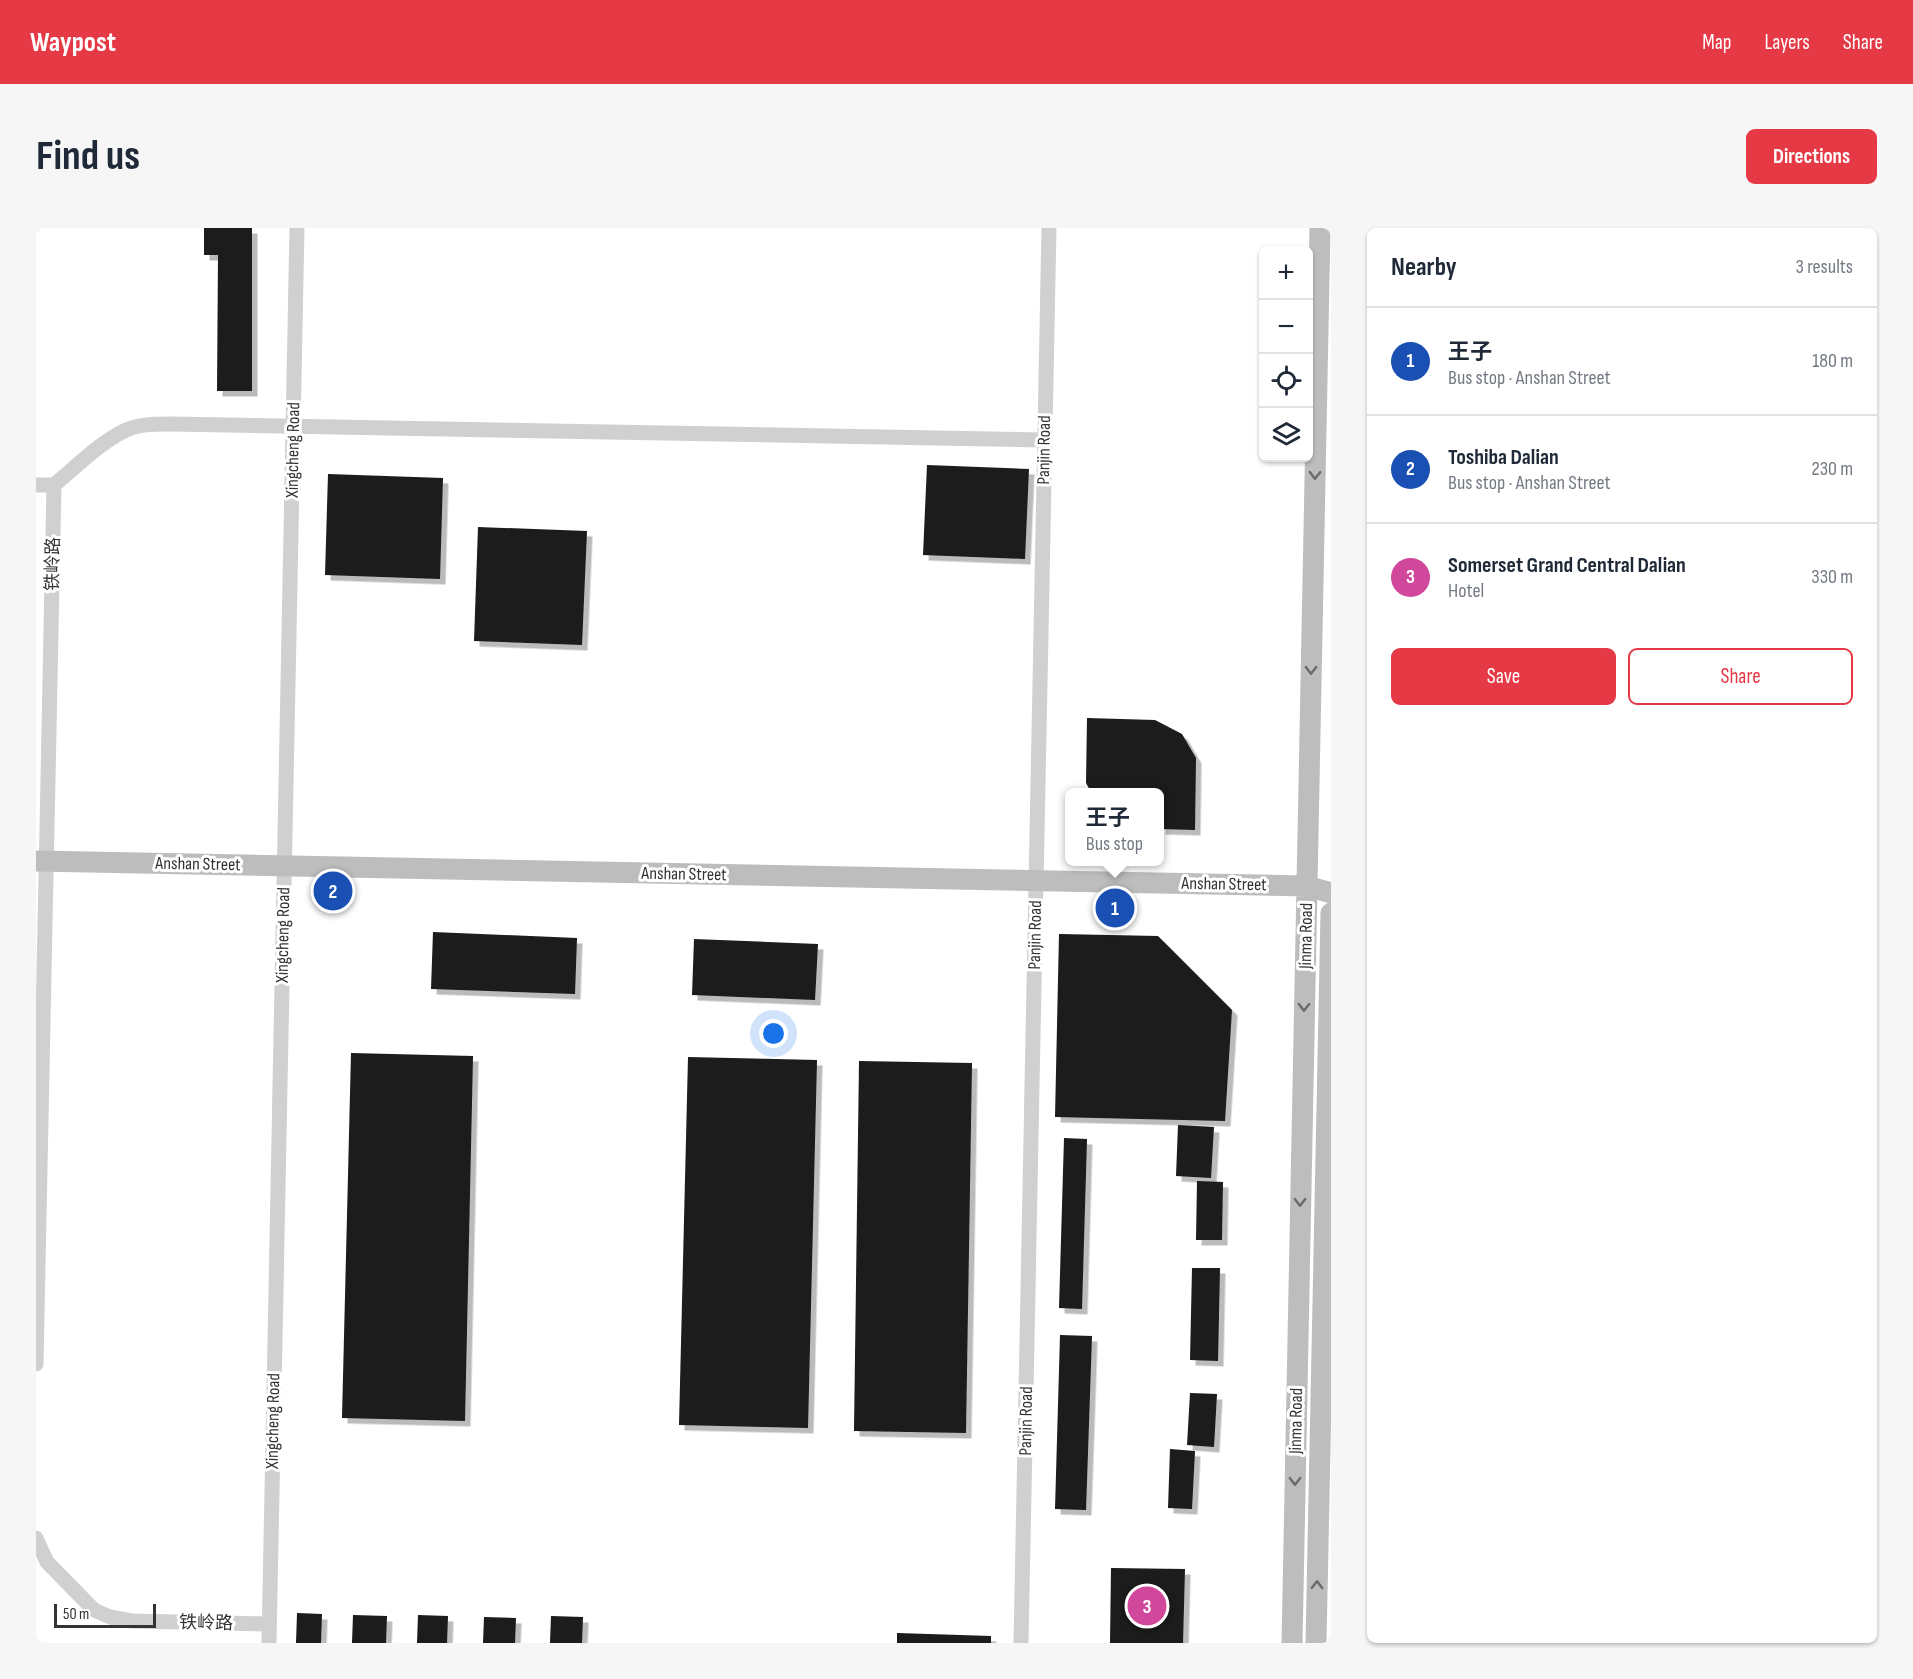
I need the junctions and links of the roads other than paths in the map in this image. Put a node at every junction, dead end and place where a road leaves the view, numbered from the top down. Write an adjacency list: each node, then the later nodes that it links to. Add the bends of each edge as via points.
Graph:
1 (297, 228): 4 (street, Xingcheng Road)
2 (1049, 228): 5 (street, Panjin Road)
3 (1320, 228): 11 (main road, Jinma Road, one-way to 11)
4 (293, 426): 5 (street); 7 (street, via 146,425 126,430); 9 (street, Xingcheng Road)
5 (1045, 440): 10 (street, Panjin Road)
6 (36, 485): 7 (street)
7 (54, 485): 8 (street, 铁岭路)
8 (41, 868): 9 (main road, Anshan Street); 14 (street, 铁岭路)
9 (284, 873): 10 (main road, Anshan Street); 16 (street, Xingcheng Road)
10 (1036, 887): 11 (main road, Anshan Street); 18 (street, Panjin Road)
11 (1307, 893): 12 (main road, Anshan Street); 19 (main road, Jinma Road, one-way to 19)
12 (1331, 893)
13 (1331, 913): 20 (main road, Jinma Road, one-way to 13)
14 (36, 1364)
15 (36, 1538): 16 (street, 铁岭路, via 47,1562 94,1610 110,1617 132,1621)
16 (269, 1624): 17 (street, Xingcheng Road)
17 (269, 1643)
18 (1021, 1643)
19 (1292, 1643)
20 (1316, 1643)

